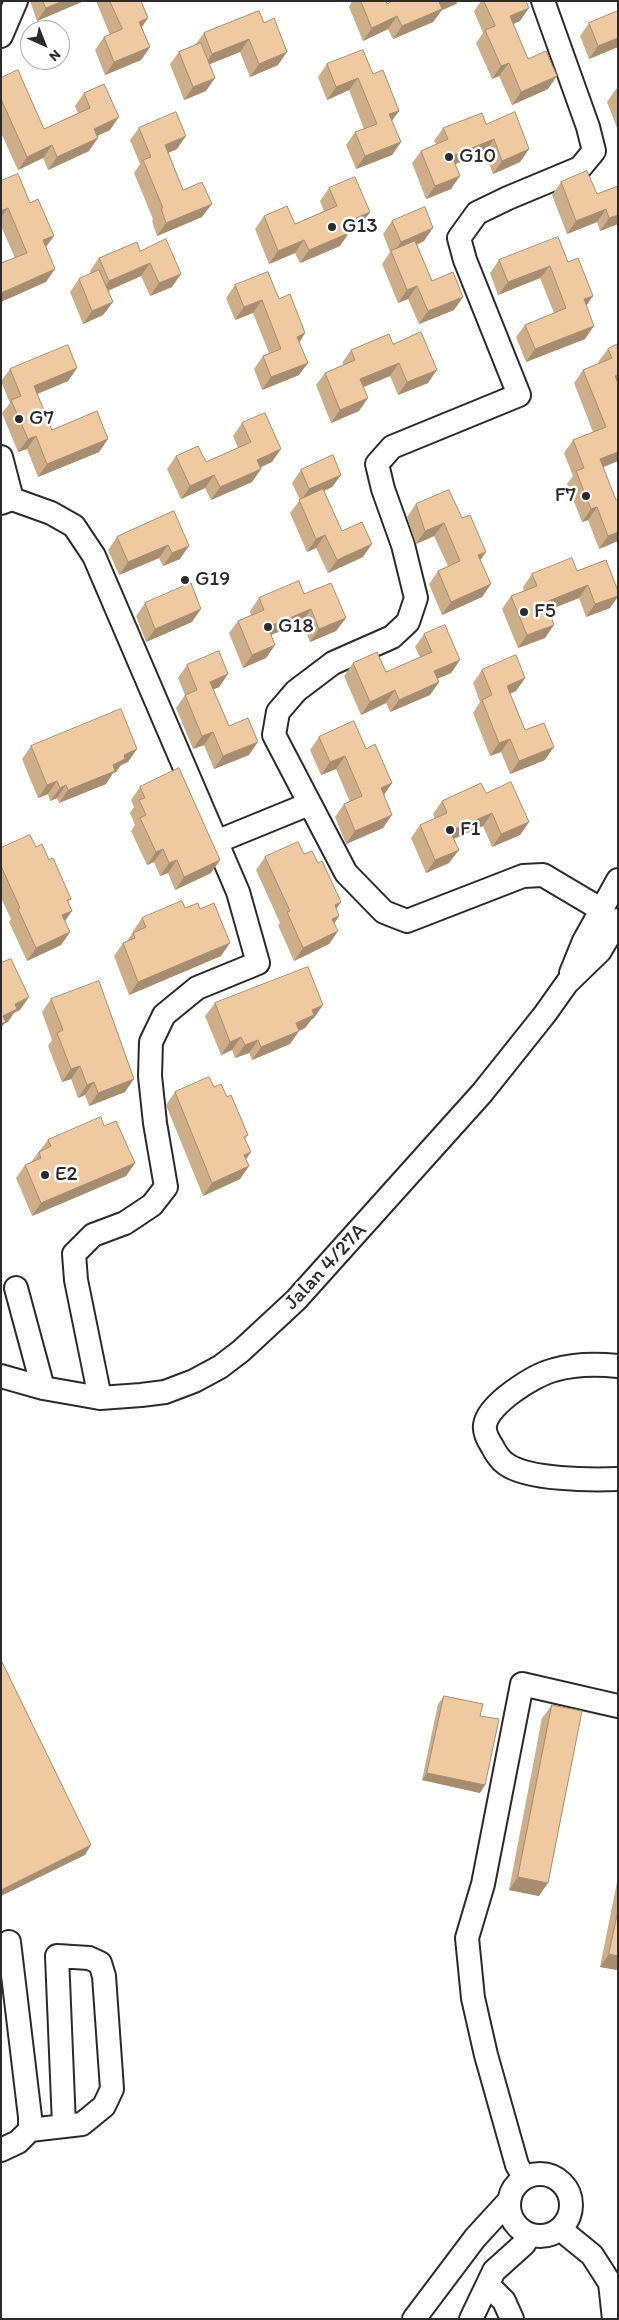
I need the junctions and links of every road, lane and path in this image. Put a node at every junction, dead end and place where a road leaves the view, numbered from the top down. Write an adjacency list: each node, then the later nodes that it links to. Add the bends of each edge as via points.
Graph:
1 (16, 1): 3 (street)
2 (543, 1): 6 (street, via 594,150 580,168 477,213 459,238 519,395 392,447 377,464 404,545 416,598 408,622 392,637 333,663 296,691 278,712 274,735)
3 (1, 36)
4 (1, 457): 5 (street)
5 (7, 501): 7 (street, via 51,513 74,526 94,556)
6 (309, 804): 7 (street); 9 (street, via 346,872 384,912 407,921 523,876 543,875)
7 (216, 842): 14 (street, via 238,892 258,963 196,988 164,1015 151,1042 150,1076 166,1187 152,1205 125,1223 93,1235 74,1254 76,1280)
8 (618, 880): 9 (street, Jalan 4/27A)
9 (610, 915): 14 (street, Jalan 4/27A, via 584,941 567,983 482,1094 296,1300 254,1340 220,1367 165,1392)
10 (16, 1288): 13 (street)
11 (618, 1366): 15 (street, via 594,1364 554,1369 536,1376 491,1409 484,1426 488,1440 506,1464 530,1474)
12 (1, 1376): 13 (street, Jalan 4/27A)
13 (43, 1388): 14 (street, Jalan 4/27A)
14 (100, 1398)
15 (618, 1479)
16 (618, 1706): 21 (street, via 522,1684 483,1884 467,1938 473,1998 486,2055 517,2165)
17 (9, 1942): 19 (street)
18 (64, 2125): 18 (street, via 58,1976 56,1956 89,1958 100,1963 104,1976 112,2089 104,2106 82,2124); 19 (street)
19 (30, 2130): 20 (street, via 18,2142)
20 (1, 2150)
21 (524, 2177): 22 (street, via 510,2192); 23 (street, via 545,2174 554,2177 569,2191 571,2212)
22 (508, 2202): 24 (street, via 513,2222); 26 (street, via 475,2238)
23 (560, 2229): 24 (street, via 546,2236); 29 (street, via 592,2254 610,2283)
24 (530, 2235): 25 (street, via 494,2271)
25 (488, 2285): 27 (street); 28 (street, via 504,2301)
26 (414, 2319)
27 (471, 2319)
28 (512, 2319)
29 (614, 2319)

